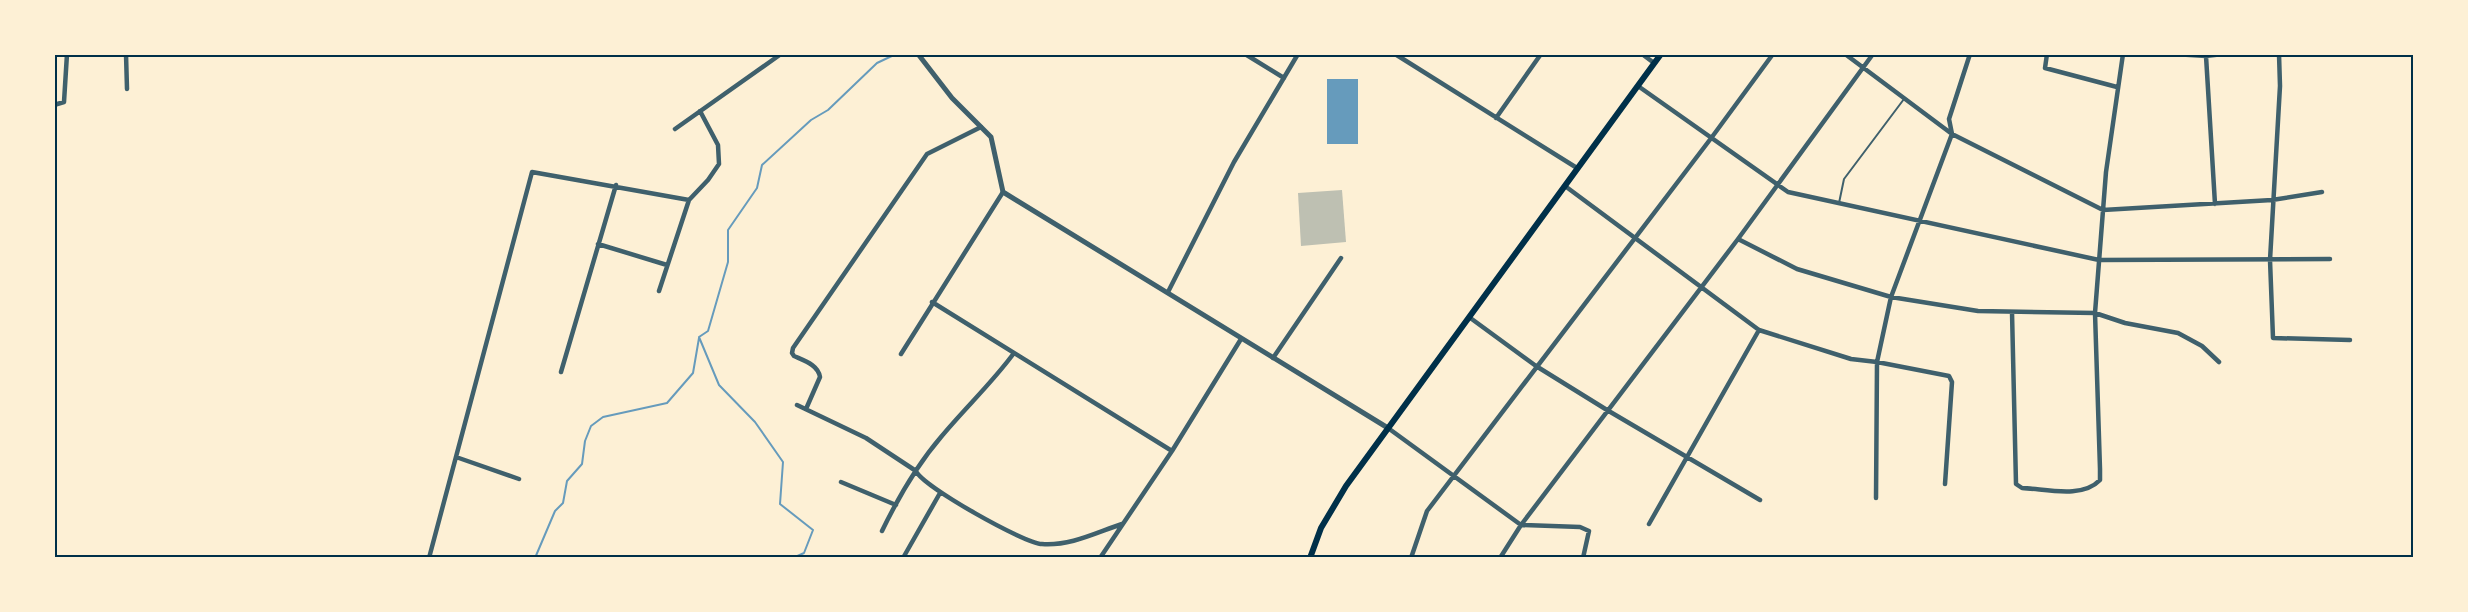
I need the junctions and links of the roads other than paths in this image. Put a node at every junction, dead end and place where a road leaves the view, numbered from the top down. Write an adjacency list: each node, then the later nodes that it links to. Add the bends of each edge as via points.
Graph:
1 (67, 54): 29 (street, via 64,102)
2 (126, 54): 27 (street)
3 (781, 54): 30 (street)
4 (918, 54): 32 (street, via 952,98)
5 (1245, 54): 24 (street)
6 (1298, 54): 24 (street)
7 (1395, 54): 31 (street)
8 (1530, 54): 20 (street)
9 (1642, 54): 22 (street)
10 (1661, 54): 22 (main road)
11 (1773, 54): 35 (street)
12 (1845, 54): 23 (street)
13 (1873, 54): 23 (street)
14 (1970, 54): 34 (street, via 1949,119)
15 (2048, 54): 26 (street, via 2045,68)
16 (2123, 54): 26 (street)
17 (2174, 54): 21 (street)
18 (2223, 54): 21 (street)
19 (2279, 54): 43 (street)
20 (1539, 56): 31 (street)
21 (2206, 56): 45 (street)
22 (1654, 63): 25 (main road)
23 (1863, 67): 28 (street); 37 (street)
24 (1284, 78): 58 (street, via 1234,162)
25 (1638, 86): 35 (street); 36 (main road)
26 (2117, 87): 46 (street)
27 (128, 89)
28 (1904, 99): 34 (street); 44 (lane, via 1844,179)
29 (54, 105)
30 (700, 111): 33 (street); 42 (street, via 718,145 719,164)
31 (1496, 118): 36 (street)
32 (981, 127): 40 (street, via 991,137); 75 (street, via 927,154 793,348 794,356 819,371)
33 (675, 129)
34 (1952, 134): 46 (street); 47 (street)
35 (1712, 137): 37 (street); 48 (street)
36 (1577, 168): 39 (main road)
37 (1778, 184): 44 (street, via 1788,192); 49 (street)
38 (616, 186): 42 (street); 50 (street); 79 (street, via 532,172)
39 (1565, 186): 48 (street); 63 (main road)
40 (1003, 192): 58 (street); 60 (street)
41 (2322, 192): 43 (street)
42 (689, 200): 55 (street)
43 (2272, 200): 45 (street); 54 (street)
44 (1839, 203): 47 (street)
45 (2215, 204): 46 (street)
46 (2103, 210): 53 (street)
47 (1920, 222): 53 (street); 59 (street)
48 (1634, 239): 56 (street); 72 (street)
49 (1738, 239): 56 (street); 59 (street, via 1797,268)
50 (598, 244): 55 (street); 73 (street)
51 (1341, 258): 69 (street)
52 (2330, 259): 54 (street)
53 (2099, 260): 54 (street); 62 (street)
54 (2270, 260): 66 (street, via 2273,338)
55 (667, 265): 57 (street)
56 (1700, 288): 64 (street); 76 (street)
57 (659, 291)
58 (1168, 292): 65 (street)
59 (1892, 297): 61 (street, via 1978,311); 70 (street)
60 (932, 302): 67 (street); 68 (street)
61 (2012, 312): 62 (street); 62 (street, via 2016,484 2022,488 2079,491 2092,488 2100,480)
62 (2095, 313): 71 (street, via 2178,333 2202,346)
63 (1469, 317): 72 (street); 77 (main road)
64 (1759, 330): 70 (street, via 1851,359); 80 (street)
65 (1241, 339): 69 (street); 78 (street)
66 (2350, 340)
67 (1014, 353): 78 (street); 81 (street)
68 (901, 354)
69 (1274, 358): 77 (street)
70 (1877, 362): 85 (street, via 1950,376); 87 (street)
71 (2219, 362)
72 (1536, 366): 76 (street); 82 (street)
73 (561, 372)
74 (796, 405): 75 (street)
75 (806, 409): 81 (street, via 866,438)
76 (1607, 411): 80 (street); 92 (street)
77 (1388, 428): 82 (street); 97 (main road, via 1346,486)
78 (1172, 451): 90 (street)
79 (456, 457): 83 (street); 94 (street)
80 (1688, 458): 88 (street); 91 (street)
81 (916, 471): 86 (street); 89 (street)
82 (1452, 477): 92 (street); 98 (street, via 1427,511)
83 (519, 479)
84 (840, 482): 89 (street)
85 (1945, 484)
86 (940, 493): 90 (street, via 1038,544 1065,545); 95 (street)
87 (1876, 498)
88 (1760, 500)
89 (896, 505): 93 (street)
90 (1122, 524): 96 (street)
91 (1649, 524)
92 (1521, 525): 99 (street); 100 (street, via 1580,527 1589,531)
93 (882, 531)
94 (429, 558)
95 (903, 558)
96 (1100, 558)
97 (1310, 558)
98 (1411, 558)
99 (1500, 558)
100 (1583, 558)

